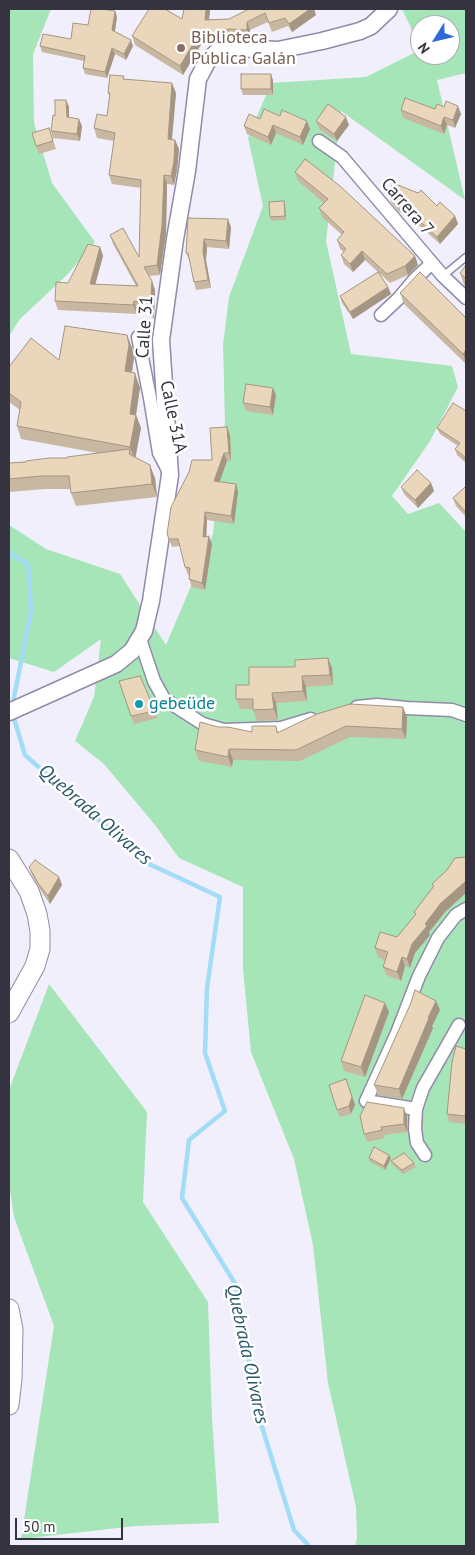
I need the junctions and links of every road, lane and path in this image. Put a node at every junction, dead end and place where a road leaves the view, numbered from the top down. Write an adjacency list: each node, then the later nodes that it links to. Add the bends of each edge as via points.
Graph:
1 (389, 9): 9 (street, Calle 31, via 371,26 322,41 278,50 234,48 218,51 198,78 161,340)
2 (319, 141): 4 (street, Carrera 7, via 342,157)
3 (466, 257): 5 (lane)
4 (432, 263): 5 (street, Carrera 7); 7 (street)
5 (443, 276): 6 (street, Carrera 7)
6 (466, 298)
7 (381, 315)
8 (138, 337): 9 (street, Calle 31A, via 159,453)
9 (170, 475): 10 (street, Calle 31, via 151,601)
10 (140, 638): 12 (street, Calle 31, via 132,651 116,664); 13 (street, via 164,699 203,724 224,730 281,728)
11 (341, 710): 14 (street, via 376,705 452,710)
12 (9, 712)
13 (324, 715)
14 (466, 716)
15 (9, 859): 17 (main road, via 29,891 38,914 40,931 40,949 35,966)
16 (466, 909): 19 (street, via 456,915 438,938 366,1101)
17 (9, 1012)
18 (458, 1026): 19 (street, via 423,1088)
19 (416, 1109): 20 (street, via 417,1143)
20 (425, 1155)
21 (9, 1309): 22 (main road, via 13,1329)
22 (9, 1405)

